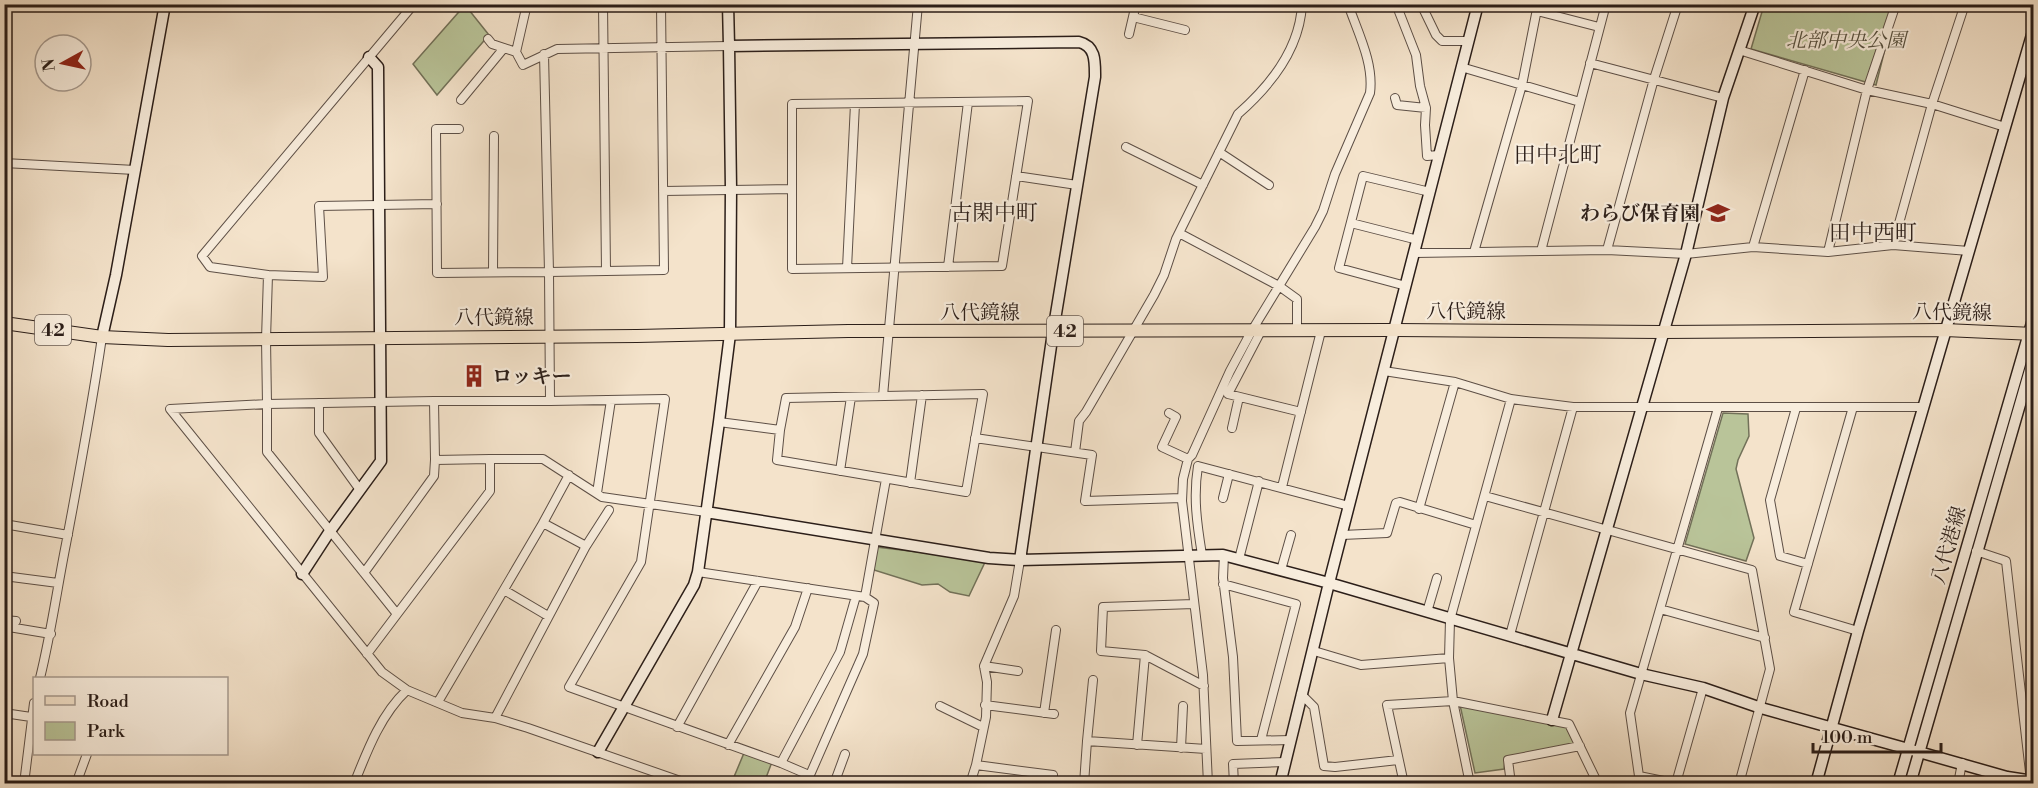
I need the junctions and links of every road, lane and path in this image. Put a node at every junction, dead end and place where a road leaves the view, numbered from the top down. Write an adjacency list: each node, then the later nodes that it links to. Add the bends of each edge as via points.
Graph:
1 (165, 4): 59 (street)
2 (414, 4): 36 (street)
3 (527, 4): 33 (street)
4 (603, 4): 30 (street)
5 (728, 4): 28 (street)
6 (918, 4): 27 (street)
7 (1136, 4): 20 (street)
8 (1302, 4): 56 (street, via 1291,51 1253,101 1238,114)
9 (1348, 4): 89 (street, via 1370,70 1370,93 1323,211)
10 (1396, 4): 51 (street, via 1416,56)
11 (1421, 4): 26 (street, via 1442,41)
12 (1478, 4): 26 (street)
13 (1606, 4): 21 (street)
14 (1678, 4): 40 (street)
15 (1755, 4): 32 (street)
16 (1896, 4): 42 (street)
17 (1965, 4): 49 (street)
18 (661, 5): 31 (street)
19 (1538, 8): 21 (street); 41 (street)
20 (1133, 17): 23 (street); 24 (street)
21 (1599, 27): 37 (street)
22 (2034, 28): 34 (street)
23 (1185, 30)
24 (1129, 34)
25 (488, 39): 29 (street)
26 (1468, 41): 38 (street)
27 (915, 44): 28 (street); 45 (street); 61 (street, via 1087,44 1093,51 1095,77)
28 (729, 46): 31 (street); 64 (street)
29 (504, 48): 33 (street); 44 (street)
30 (602, 48): 31 (street); 35 (street, via 557,49); 86 (street)
31 (661, 48): 66 (street)
32 (1739, 50): 39 (street); 43 (street)
33 (516, 52): 35 (street, via 523,65)
34 (2030, 53): 52 (street)
35 (544, 54): 87 (street)
36 (369, 57): 69 (street, via 378,67); 88 (street, via 202,256 210,267)
37 (1590, 63): 40 (street); 47 (street)
38 (1461, 67): 41 (street); 57 (street)
39 (1805, 69): 42 (street); 74 (street)
40 (1654, 79): 43 (street); 75 (street)
41 (1522, 85): 47 (street); 78 (street)
42 (1867, 90): 49 (street); 79 (street)
43 (1723, 98): 81 (street)
44 (461, 100)
45 (910, 102): 46 (street); 48 (street); 82 (street)
46 (968, 102): 60 (street, via 1028,101); 83 (street)
47 (1580, 102): 76 (street)
48 (855, 104): 65 (street, via 792,104); 84 (street)
49 (1932, 104): 52 (street); 73 (street)
50 (1396, 105): 51 (street)
51 (1426, 108): 57 (street, via 1427,156)
52 (2005, 127): 77 (street)
53 (459, 129): 68 (street, via 436,129)
54 (494, 136): 85 (street)
55 (1126, 147): 62 (street)
56 (1219, 152): 62 (street); 63 (street)
57 (1439, 155): 67 (street)
58 (4, 163): 59 (street)
59 (135, 170): 105 (street)
60 (1016, 176): 61 (street); 83 (street, via 1002,266)
61 (1077, 185): 100 (street)
62 (1203, 185): 71 (street)
63 (1269, 185)
64 (731, 189): 65 (street); 66 (street); 103 (street)
65 (792, 189): 84 (street, via 792,268)
66 (663, 191): 86 (street, via 664,270)
67 (1430, 192): 70 (street, via 1364,176); 72 (street)
68 (437, 204): 69 (street); 85 (street, via 437,273)
69 (379, 205): 88 (street, via 319,206 323,277); 106 (street)
70 (1351, 223): 72 (street); 90 (street, via 1339,268)
71 (1179, 233): 89 (street); 96 (street, via 1164,275)
72 (1418, 240): 80 (street)
73 (1893, 245): 77 (street); 79 (street)
74 (1753, 247): 79 (street); 81 (street)
75 (1607, 250): 76 (street); 81 (street)
76 (1541, 251): 78 (street)
77 (1969, 251): 94 (street)
78 (1474, 252): 80 (street)
79 (1828, 252)
80 (1415, 253): 90 (street)
81 (1686, 254): 101 (street)
82 (896, 267): 83 (street); 84 (street); 95 (street)
83 (948, 267)
84 (847, 268)
85 (493, 271): 87 (street)
86 (606, 271): 87 (street)
87 (549, 272): 104 (street)
88 (268, 275): 107 (street)
89 (1279, 286): 97 (street); 98 (street, via 1297,299)
90 (1406, 286): 93 (street)
91 (2034, 316): 102 (street, 八代港線)
92 (4, 323): 105 (main road, 八代鏡線 / 42)
93 (1395, 330): 99 (main road, 八代鏡線 / 42); 101 (main road, 八代鏡線 / 42); 109 (street)
94 (1945, 330): 101 (main road, 八代鏡線 / 42); 102 (main road, 八代鏡線 / 42); 125 (street)
95 (890, 331): 100 (main road, 八代鏡線 / 42); 103 (main road, 八代鏡線 / 42); 112 (street)
96 (1132, 331): 97 (main road, 八代鏡線 / 42); 100 (main road, 八代鏡線 / 42); 135 (street, via 1078,421)
97 (1256, 331): 98 (main road, 八代鏡線 / 42); 114 (street, via 1228,394); 137 (street, via 1230,371)
98 (1297, 331): 99 (main road, 八代鏡線 / 42)
99 (1321, 331): 128 (street)
100 (1053, 332): 134 (street)
101 (1662, 332): 123 (street)
102 (2032, 333): 240 (street, 八代港線)
103 (730, 334): 104 (main road, 八代鏡線 / 42); 130 (street)
104 (549, 336): 106 (main road, 八代鏡線 / 42); 116 (street)
105 (102, 337): 107 (main road, 八代鏡線 / 42); 162 (street)
106 (381, 337): 107 (main road, 八代鏡線 / 42); 119 (street)
107 (266, 339): 121 (street)
108 (2034, 357): 168 (street, 八代港線)
109 (1384, 371): 110 (street); 152 (street)
110 (1455, 382): 115 (street); 153 (street)
111 (922, 395): 112 (street); 133 (street, via 983,394); 144 (street)
112 (883, 396): 113 (street)
113 (851, 397): 132 (street, via 786,398); 139 (street)
114 (1239, 397): 128 (street); 131 (street)
115 (1511, 399): 122 (street); 148 (street)
116 (550, 400): 117 (street); 118 (street)
117 (610, 400): 147 (street); 151 (street, via 665,399)
118 (434, 401): 119 (street); 138 (street)
119 (381, 402): 120 (street); 146 (street, via 381,461)
120 (319, 403): 121 (street); 146 (street, via 319,433)
121 (267, 404): 161 (street, via 267,452); 178 (street, via 170,409)
122 (1573, 407): 123 (street); 155 (street)
123 (1642, 407): 126 (street); 160 (street)
124 (1853, 407): 125 (street); 127 (street); 174 (street)
125 (1923, 407): 197 (street)
126 (1718, 408): 127 (street); 167 (street)
127 (1796, 408): 174 (street, via 1770,500 1780,556)
128 (1301, 412): 145 (street)
129 (1169, 413): 137 (street, via 1176,417 1162,447)
130 (719, 422): 132 (street); 156 (street)
131 (1232, 428)
132 (780, 430): 139 (street, via 777,460)
133 (975, 438): 134 (street); 144 (street, via 966,492)
134 (1036, 447): 135 (street); 173 (street)
135 (1075, 452): 149 (street, via 1092,455 1085,501)
136 (490, 459): 138 (street); 141 (street, via 543,459); 192 (street, via 490,491)
137 (1188, 459): 149 (street)
138 (435, 460): 177 (street, via 434,476)
139 (840, 471): 142 (street)
140 (1229, 474): 143 (street); 150 (street); 170 (street, via 1198,466 1194,489)
141 (569, 476): 147 (street); 157 (street)
142 (886, 479): 144 (street); 165 (street)
143 (1258, 481): 145 (street); 172 (street)
144 (910, 483)
145 (1282, 487): 152 (street)
146 (360, 490): 161 (street)
147 (597, 493): 151 (street)
148 (1485, 496): 155 (street); 159 (street)
149 (1182, 498): 169 (street)
150 (1223, 498)
151 (650, 504): 156 (street); 220 (street, via 641,561 569,687)
152 (1349, 506): 164 (street)
153 (1419, 509): 159 (street); 164 (street, via 1396,503 1387,533)
154 (609, 510): 166 (street)
155 (1544, 511): 160 (street); 199 (street)
156 (706, 512): 165 (street); 176 (street)
157 (543, 523): 166 (street); 186 (street)
158 (4, 524): 162 (street)
159 (1476, 525): 194 (street)
160 (1607, 530): 167 (street); 202 (street)
161 (330, 531): 177 (street); 178 (street)
162 (68, 535): 183 (street)
163 (1291, 535): 175 (street)
164 (1342, 536): 182 (street)
165 (875, 539): 173 (street); 188 (street)
166 (586, 546): 193 (street)
167 (1676, 549): 190 (street); 200 (street, via 1752,570)
168 (1976, 551): 240 (street, 八代港線); 254 (street, via 2006,561)
169 (1188, 555): 170 (street); 173 (street); 189 (street)
170 (1202, 555): 171 (street)
171 (1224, 555): 172 (street); 184 (street)
172 (1239, 559): 175 (street)
173 (1020, 560): 206 (street, via 1014,596)
174 (1808, 564): 197 (street, via 1794,612)
175 (1281, 570): 182 (street)
176 (698, 572): 181 (street); 220 (street)
177 (364, 573): 192 (street)
178 (303, 574): 203 (street)
179 (4, 576): 183 (street)
180 (1437, 578): 191 (street)
181 (758, 581): 185 (street); 229 (street)
182 (1329, 583): 191 (street); 201 (street)
183 (58, 584): 198 (street)
184 (1223, 584): 232 (street, via 1233,657 1237,741); 232 (street, via 1296,604)
185 (808, 588): 187 (street); 235 (street, via 795,627)
186 (504, 590): 193 (street); 216 (street)
187 (856, 596): 188 (street); 246 (street, via 840,652)
188 (865, 597): 250 (street, via 874,603 863,654)
189 (1194, 604): 204 (street, via 1103,607 1101,651); 211 (street)
190 (1659, 609): 200 (street); 208 (street)
191 (1427, 612): 194 (street)
192 (397, 614): 203 (street)
193 (548, 616): 227 (street)
194 (1450, 620): 199 (street); 205 (street)
195 (11, 624): 198 (street)
196 (1056, 630): 224 (street)
197 (1858, 631): 231 (street)
198 (51, 634): 209 (street)
199 (1510, 635): 202 (street)
200 (1765, 638): 222 (street, via 1770,669)
201 (1314, 651): 205 (street, via 1361,665); 214 (street)
202 (1570, 652): 208 (street); 228 (street)
203 (367, 654): 213 (street, via 381,672)
204 (1145, 655): 211 (street); 236 (street)
205 (1449, 658): 215 (street)
206 (984, 666): 207 (street); 217 (street)
207 (1018, 671)
208 (1641, 674): 212 (street); 251 (street, via 1630,713)
209 (40, 677)
210 (1093, 680): 234 (street)
211 (1204, 686): 239 (street)
212 (1703, 688): 222 (street); 269 (street)
213 (407, 690): 216 (street); 257 (street, via 394,702)
214 (1301, 694): 233 (street); 244 (street, via 1314,707 1324,766)
215 (1453, 700): 228 (street); 244 (street, via 1387,705); 266 (street)
216 (438, 702): 227 (street, via 462,713)
217 (986, 705): 224 (street); 230 (street)
218 (940, 706): 230 (street)
219 (1183, 706): 238 (street)
220 (624, 707): 229 (street); 241 (street)
221 (33, 708): 226 (street)
222 (1761, 708): 231 (street); 270 (street)
223 (4, 713): 226 (street)
224 (1044, 713): 225 (street)
225 (1054, 714)
226 (31, 717): 255 (street)
227 (495, 718): 241 (street)
228 (1552, 720): 237 (street, via 1569,724)
229 (677, 727): 235 (street)
230 (983, 727): 248 (street)
231 (1832, 727): 240 (street); 271 (street)
232 (1261, 740): 233 (street)
233 (1291, 740): 245 (street)
234 (1087, 741): 236 (street); 261 (street)
235 (728, 745): 246 (street)
236 (1137, 745): 238 (street)
237 (1580, 746): 267 (street, via 1508,760); 268 (street)
238 (1181, 748): 239 (street)
239 (1206, 749): 262 (street)
240 (1913, 751): 247 (street); 272 (street, 八代港線); 273 (street, 八代港線)
241 (598, 752): 253 (street)
242 (845, 754): 259 (street)
243 (86, 755): 256 (street)
244 (1398, 760): 265 (street)
245 (1285, 762): 263 (street, via 1233,764); 264 (street)
246 (781, 763): 250 (street)
247 (1962, 763): 252 (street); 274 (street)
248 (976, 765): 249 (street); 260 (street)
249 (1053, 775)
250 (808, 779)
251 (1639, 779): 269 (street)
252 (2002, 779): 254 (street)
253 (673, 781): 258 (street)
254 (2032, 781)
255 (24, 783)
256 (76, 783)
257 (354, 783)
258 (689, 783)
259 (834, 783)
260 (970, 783)
261 (1084, 783)
262 (1208, 783)
263 (1234, 783)
264 (1280, 783)
265 (1404, 783)
266 (1470, 783)
267 (1511, 783)
268 (1598, 783)
269 (1677, 783)
270 (1739, 783)
271 (1816, 783)
272 (1898, 783)
273 (1910, 783)
274 (1958, 783)

